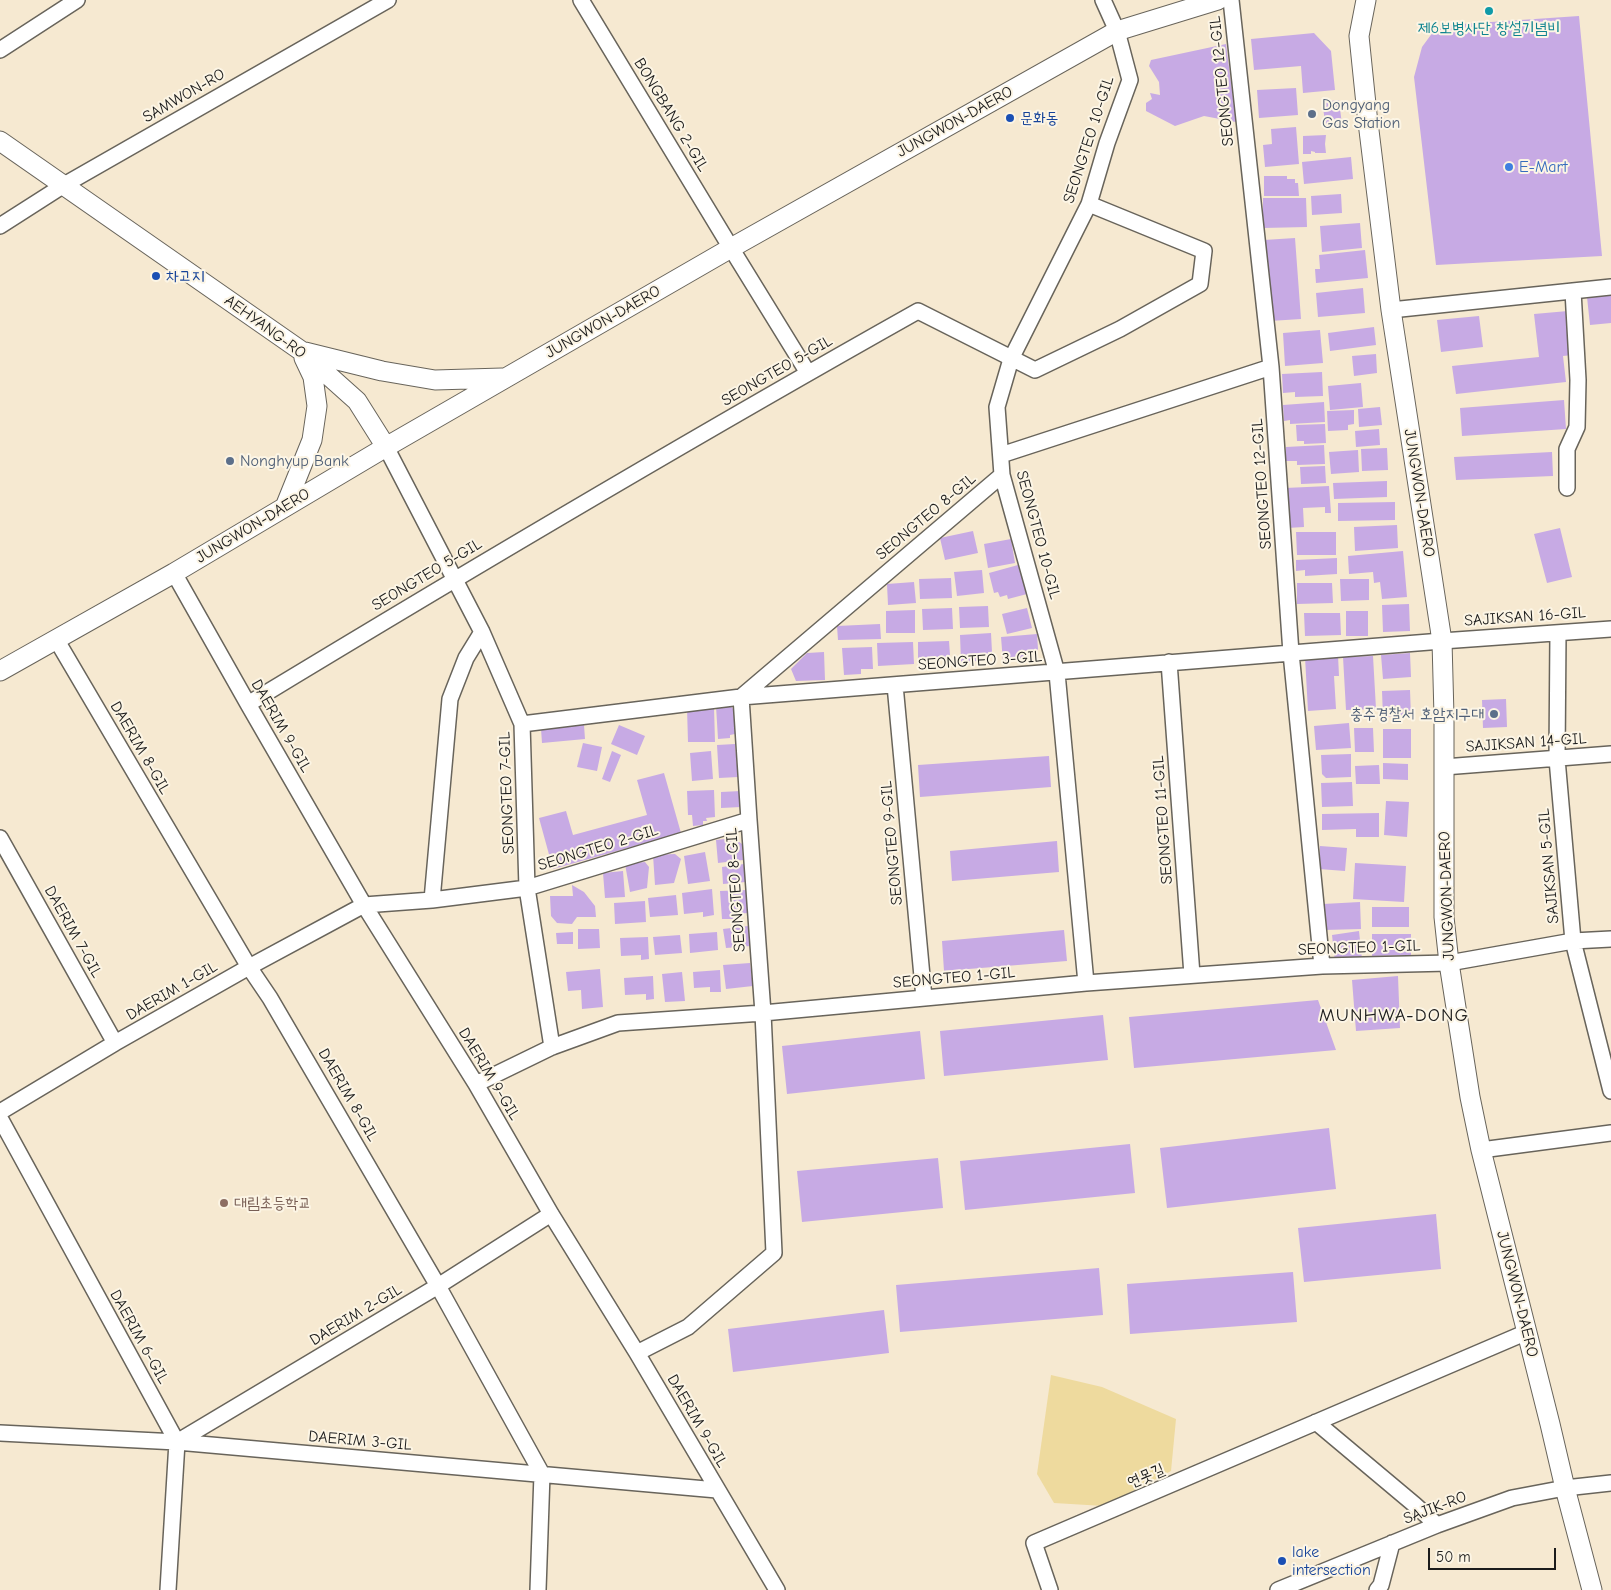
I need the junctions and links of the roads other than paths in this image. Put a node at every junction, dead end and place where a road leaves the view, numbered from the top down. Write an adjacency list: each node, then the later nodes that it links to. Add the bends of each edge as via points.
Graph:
1 (78, 0): 9 (street)
2 (388, 0): 11 (street, SAMWON-RO)
3 (581, 0): 14 (street, BONGBANG 2-GIL)
4 (1102, 0): 8 (street)
5 (1218, 0): 8 (street, JUNGWON-DAERO)
6 (1231, 0): 20 (street, SEONGTEO 12-GIL)
7 (1366, 0): 17 (street, JUNGWON-DAERO, via 1359,36)
8 (1117, 31): 12 (street, SEONGTEO 10-GIL, via 1130,80); 14 (street, JUNGWON-DAERO)
9 (0, 50)
10 (0, 141): 11 (street, AEHYANG-RO)
11 (64, 185): 13 (street, SAMWON-RO); 18 (street, AEHYANG-RO)
12 (1089, 204): 19 (street, SEONGTEO 10-GIL); 19 (street, SEONGTEO 5-GIL, via 1204,251 1200,284 1120,329 1035,370)
13 (0, 226)
14 (731, 248): 21 (street, BONGBANG 2-GIL); 22 (street, JUNGWON-DAERO)
15 (1611, 287): 16 (street)
16 (1573, 291): 17 (street); 26 (street, via 1577,427 1567,449)
17 (1391, 310): 34 (street, JUNGWON-DAERO)
18 (300, 350): 22 (street, via 435,380); 23 (street, AEHYANG-RO, via 357,401); 27 (street, via 313,377 317,406 312,440)
19 (1011, 359): 21 (street, SEONGTEO 5-GIL, via 918,311); 24 (street, SEONGTEO 10-GIL, via 997,407)
20 (1271, 367): 24 (street); 35 (street, SEONGTEO 12-GIL)
21 (808, 373): 29 (street, SEONGTEO 5-GIL)
22 (506, 378): 23 (street, JUNGWON-DAERO)
23 (386, 447): 27 (street, JUNGWON-DAERO); 29 (street, SEONGTEO 7-GIL)
24 (1001, 455): 25 (street, SEONGTEO 10-GIL)
25 (1002, 475): 38 (street, SEONGTEO 10-GIL); 40 (street, SEONGTEO 8-GIL)
26 (1567, 488)
27 (285, 507): 28 (street, JUNGWON-DAERO)
28 (174, 573): 33 (street, JUNGWON-DAERO); 41 (street, DAERIM 9-GIL)
29 (455, 578): 31 (street, SEONGTEO 7-GIL); 41 (street, SEONGTEO 5-GIL)
30 (1611, 629): 32 (street, SAJIKSAN 16-GIL)
31 (482, 632): 42 (street, SEONGTEO 7-GIL); 49 (street, via 466,658 450,699)
32 (1558, 633): 34 (street, SAJIKSAN 16-GIL); 44 (street, SAJIKSAN 5-GIL)
33 (56, 639): 37 (street, JUNGWON-DAERO); 55 (street, DAERIM 8-GIL)
34 (1442, 641): 35 (street, SEONGTEO 3-GIL); 45 (street, JUNGWON-DAERO)
35 (1291, 653): 36 (street, SEONGTEO 3-GIL); 54 (street, SEONGTEO 12-GIL)
36 (1169, 662): 38 (street, SEONGTEO 3-GIL); 56 (street, SEONGTEO 11-GIL)
37 (0, 671)
38 (1057, 672): 39 (street, SEONGTEO 3-GIL); 57 (street, SEONGTEO 10-GIL)
39 (895, 685): 40 (street, SEONGTEO 3-GIL); 58 (street, SEONGTEO 9-GIL)
40 (741, 697): 42 (street, SEONGTEO 3-GIL); 46 (street, SEONGTEO 8-GIL)
41 (248, 704): 50 (street, DAERIM 9-GIL)
42 (522, 724): 48 (street, SEONGTEO 7-GIL)
43 (1611, 754): 44 (street, SAJIKSAN 14-GIL)
44 (1557, 759): 45 (street, SAJIKSAN 14-GIL); 52 (street, SAJIKSAN 5-GIL)
45 (1444, 767): 53 (street, JUNGWON-DAERO, via 1444,917)
46 (748, 820): 48 (street, SEONGTEO 2-GIL); 59 (street, SEONGTEO 8-GIL)
47 (0, 838): 60 (street, DAERIM 7-GIL)
48 (527, 888): 49 (street, SEONGTEO 2-GIL); 61 (street, SEONGTEO 7-GIL)
49 (432, 900): 50 (street, SEONGTEO 2-GIL)
50 (364, 904): 55 (street, DAERIM 1-GIL); 62 (street, DAERIM 9-GIL)
51 (1611, 939): 52 (street, SEONGTEO 1-GIL)
52 (1573, 941): 53 (street, SEONGTEO 1-GIL); 63 (street, SAJIKSAN 5-GIL)
53 (1448, 963): 54 (street, SEONGTEO 1-GIL); 67 (street, JUNGWON-DAERO)
54 (1322, 966): 56 (street, SEONGTEO 1-GIL)
55 (249, 967): 60 (street, DAERIM 1-GIL); 69 (street, DAERIM 8-GIL)
56 (1192, 975): 57 (street, SEONGTEO 1-GIL)
57 (1086, 983): 58 (street, SEONGTEO 1-GIL)
58 (924, 998): 59 (street, SEONGTEO 1-GIL)
59 (763, 1013): 61 (street, SEONGTEO 1-GIL, via 618,1023); 71 (street, SEONGTEO 8-GIL, via 774,1253 688,1327)
60 (115, 1043): 64 (street, DAERIM 1-GIL)
61 (552, 1047): 62 (street, SEONGTEO 1-GIL)
62 (476, 1084): 68 (street, DAERIM 9-GIL)
63 (1611, 1091)
64 (0, 1112)
65 (0, 1118): 74 (street, DAERIM 6-GIL)
66 (1611, 1133): 67 (street)
67 (1481, 1150): 70 (street, JUNGWON-DAERO)
68 (551, 1214): 69 (street, DAERIM 2-GIL); 71 (street, DAERIM 9-GIL)
69 (438, 1286): 74 (street, DAERIM 2-GIL); 75 (street, DAERIM 8-GIL)
70 (1527, 1332): 72 (street, 연못길); 77 (street, JUNGWON-DAERO)
71 (637, 1353): 78 (street, DAERIM 9-GIL)
72 (1316, 1422): 79 (street); 84 (street, 연못길, via 1034,1543)
73 (0, 1433): 74 (street, DAERIM 3-GIL)
74 (177, 1442): 75 (street, DAERIM 3-GIL); 81 (street)
75 (542, 1474): 78 (street, DAERIM 3-GIL); 82 (street)
76 (1611, 1483): 77 (street, SAJIK-RO)
77 (1565, 1488): 79 (street, SAJIK-RO, via 1512,1498); 87 (street, JUNGWON-DAERO)
78 (717, 1490): 83 (street, DAERIM 9-GIL)
79 (1437, 1525): 80 (street, SAJIK-RO)
80 (1392, 1543): 85 (street, SAJIK-RO); 86 (street)
81 (168, 1590)
82 (538, 1590)
83 (777, 1590)
84 (1050, 1590)
85 (1278, 1590)
86 (1377, 1590)
87 (1592, 1590)

